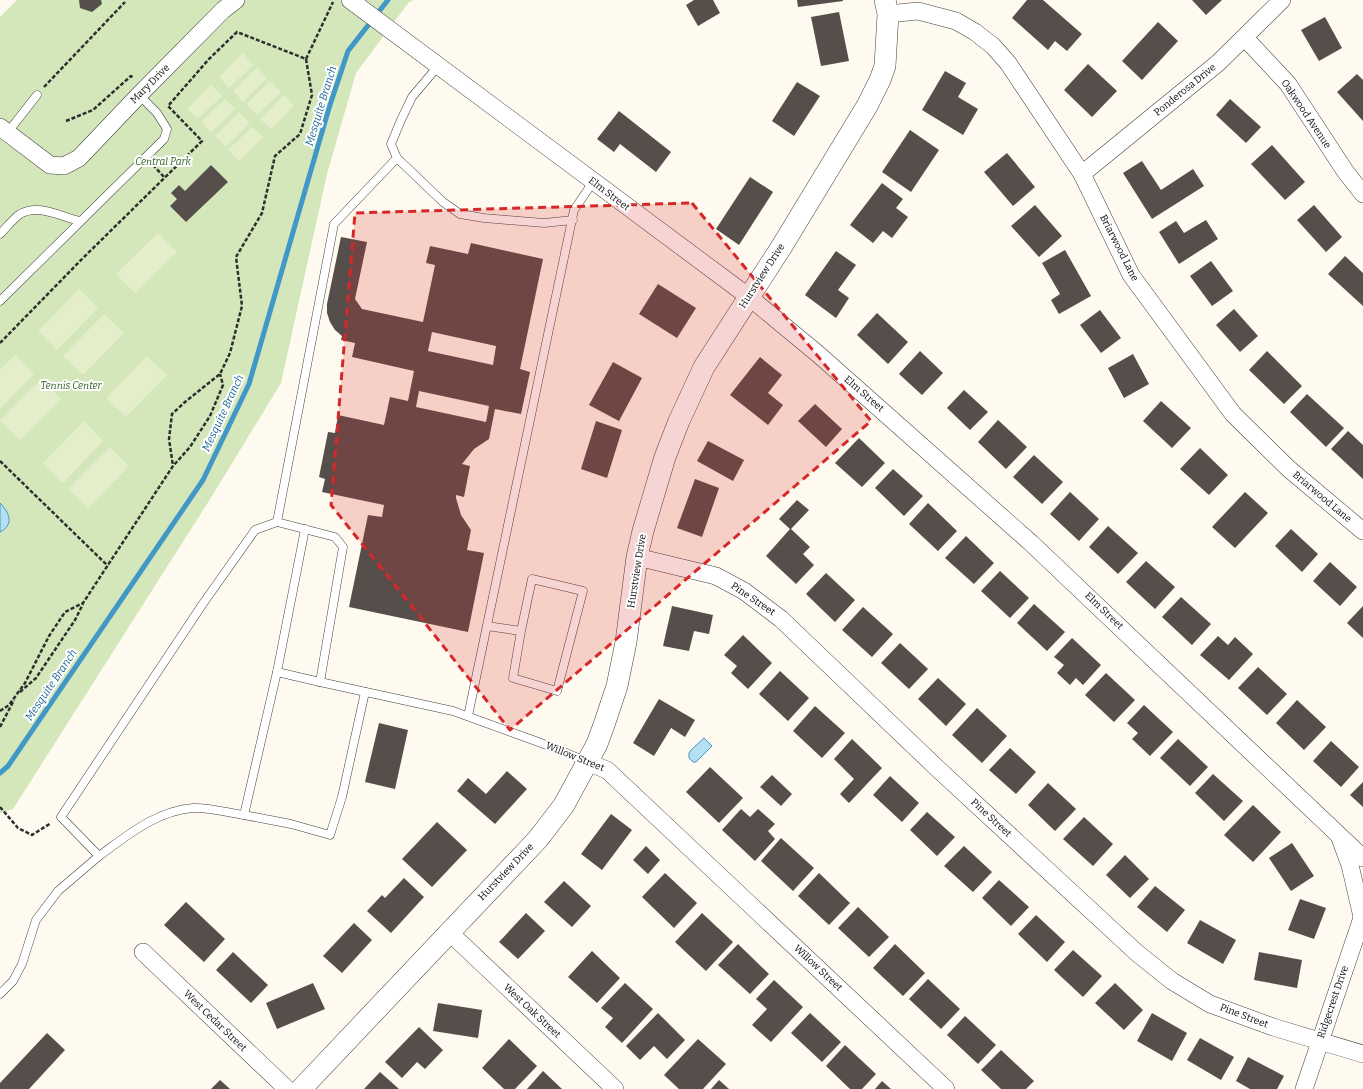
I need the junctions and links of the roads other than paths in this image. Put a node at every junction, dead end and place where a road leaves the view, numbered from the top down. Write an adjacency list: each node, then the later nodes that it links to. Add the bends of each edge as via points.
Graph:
1 (236, 0): 8 (street, Mary Drive)
2 (1282, 0): 5 (street, Ponderosa Drive)
3 (354, 3): 6 (street, Elm Street)
4 (886, 7): 11 (street, Briarwood Lane, via 956,21 992,46 1008,64); 17 (street, Hurstview Drive, via 885,66 880,80 863,113)
5 (1245, 38): 11 (street, Ponderosa Drive); 13 (street, Oakwood Avenue, via 1288,84)
6 (439, 65): 10 (lane, via 412,97 400,120 391,144); 12 (street, Elm Street)
7 (37, 95): 9 (lane)
8 (139, 95): 9 (street, Mary Drive, via 79,158 64,166 50,165); 15 (lane, via 157,113 167,129 164,140)
9 (4, 130)
10 (397, 158): 14 (lane, via 443,202 460,214 544,223); 19 (lane, via 334,224)
11 (1082, 174): 21 (street, Briarwood Lane, via 1131,275 1233,414 1289,469)
12 (593, 182): 14 (lane, via 574,210); 17 (street, Elm Street)
13 (1363, 194)
14 (572, 220): 23 (lane)
15 (80, 221): 16 (lane, via 32,209 19,215); 18 (lane)
16 (0, 234)
17 (748, 297): 22 (street, Hurstview Drive, via 704,367 679,421 665,457); 31 (street, Elm Street, via 818,354 1031,542)
18 (0, 301)
19 (276, 522): 20 (lane); 32 (lane, via 255,530 202,605 62,817)
20 (305, 530): 25 (lane); 26 (lane, via 334,537 343,547)
21 (1363, 531)
22 (637, 557): 29 (street, Hurstview Drive, via 626,642 617,686 606,722); 38 (street, Pine Street, via 716,576 744,591 782,619 939,770 1137,953 1172,981 1210,1004)
23 (487, 626): 24 (lane); 28 (lane)
24 (521, 632): 24 (lane, via 513,678 557,691 583,591 532,579)
25 (277, 672): 26 (lane, Willow Street); 30 (lane)
26 (320, 682): 27 (lane, Willow Street)
27 (365, 692): 28 (lane, Willow Street); 30 (lane, via 342,797 330,835)
28 (468, 716): 29 (lane, Willow Street)
29 (587, 762): 35 (street, Hurstview Drive, via 564,805 538,839); 43 (street, Willow Street, via 607,770)
30 (244, 815): 32 (lane, via 194,808 168,813 145,823)
31 (1338, 834): 33 (street, Elm Street); 34 (street, Elm Street, via 1350,865)
32 (99, 856): 37 (lane, via 58,891 36,920 22,964 13,981)
33 (1363, 858)
34 (1363, 916): 38 (street, Ridgecrest Drive)
35 (448, 932): 41 (street, Hurstview Drive); 42 (street, West Oak Street)
36 (143, 952): 40 (street, West Cedar Street)
37 (0, 994)
38 (1320, 1041): 39 (street, Pine Street); 44 (street, Ridgecrest Drive)
39 (1363, 1054)
40 (287, 1089)
41 (301, 1089)
42 (615, 1089)
43 (946, 1089)
44 (1304, 1089)

